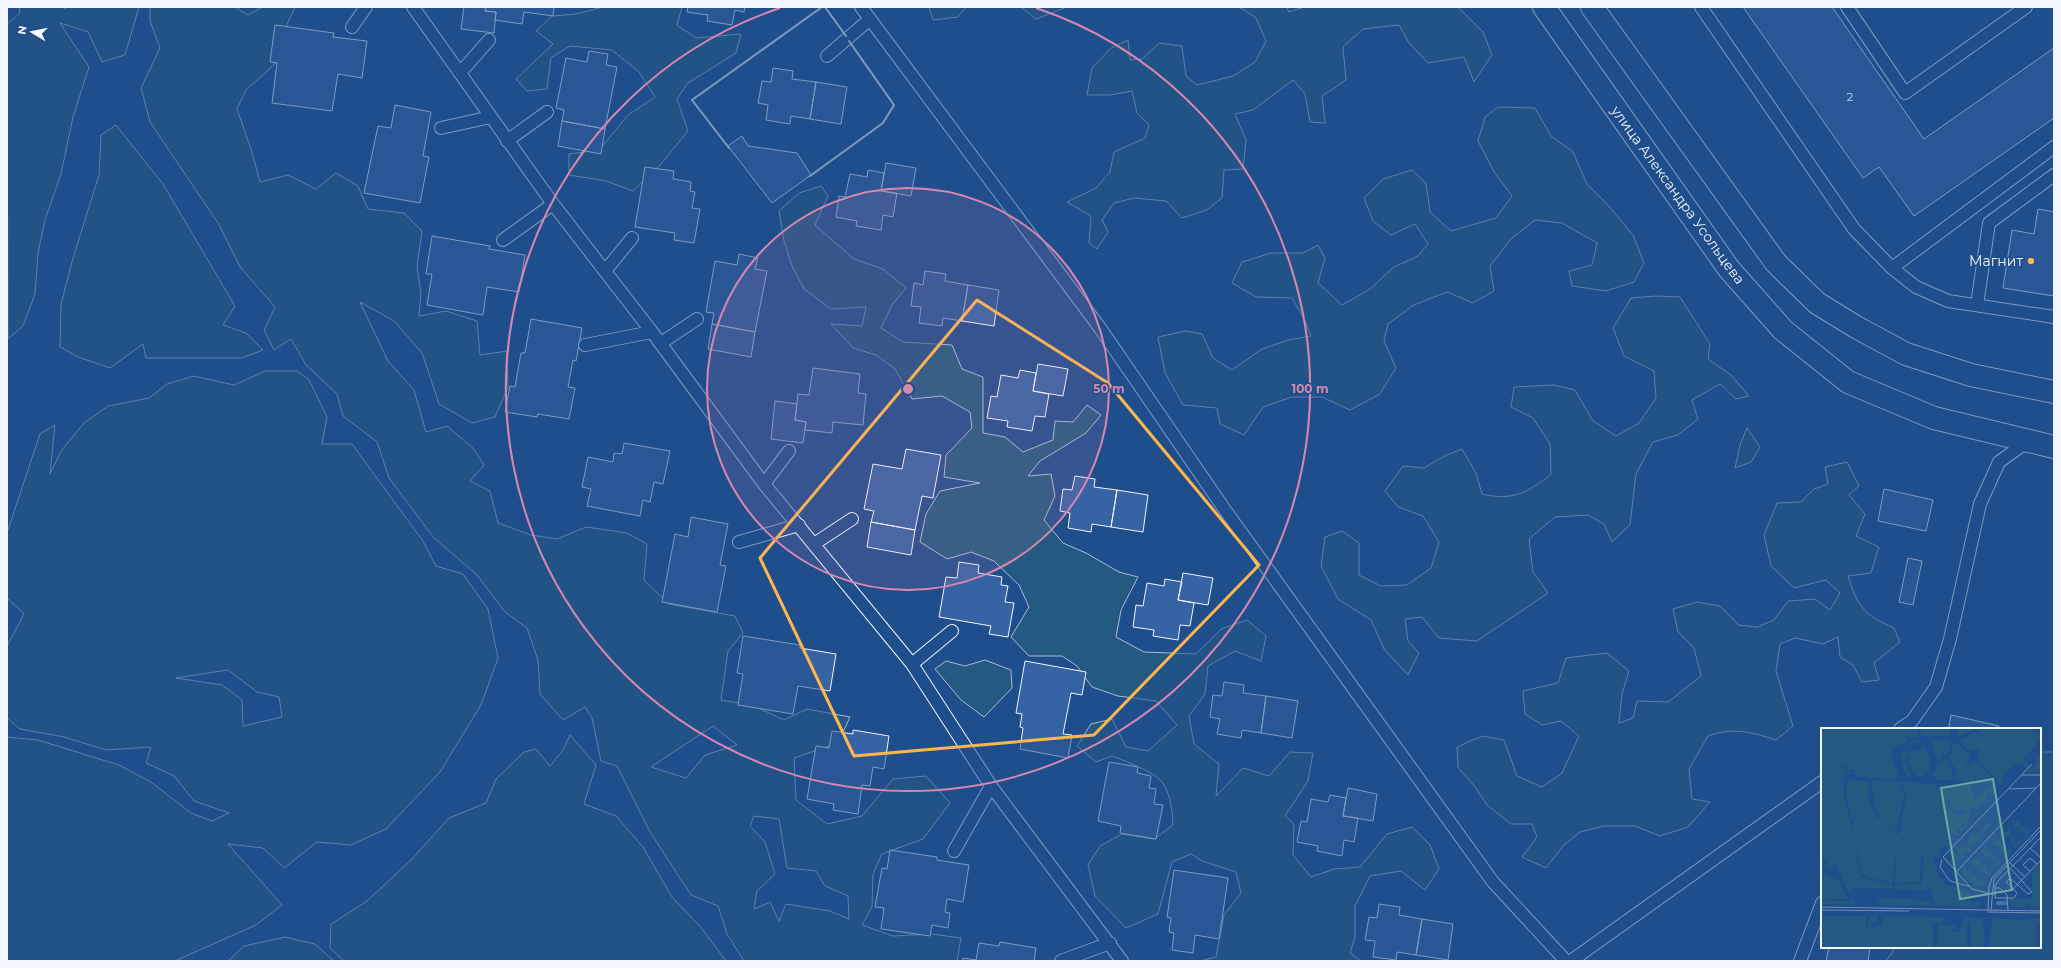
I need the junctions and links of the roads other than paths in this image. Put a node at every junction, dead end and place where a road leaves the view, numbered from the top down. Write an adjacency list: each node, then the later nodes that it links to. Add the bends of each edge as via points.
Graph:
1 (366, 7): 10 (lane)
2 (412, 7): 13 (lane)
3 (861, 7): 9 (lane)
4 (1544, 7): 32 (street, улица Александра Усольцева, via 1729,269 1783,330 1848,382 1934,418)
5 (1592, 7): 31 (street, via 1776,263 1817,303 1906,354 1972,375)
6 (1701, 7): 23 (lane, via 1854,229)
7 (1847, 7): 8 (lane, via 1905,93)
8 (2026, 7)
9 (870, 19): 12 (lane); 49 (lane, via 1100,328 1225,510 1493,882)
10 (352, 27)
11 (489, 40): 13 (lane)
12 (827, 56)
13 (460, 73): 15 (lane)
14 (547, 112): 17 (lane)
15 (491, 117): 16 (lane); 17 (lane)
16 (441, 128)
17 (507, 141): 20 (lane)
18 (2054, 147): 23 (lane)
19 (2054, 175): 25 (lane, via 1990,223)
20 (553, 204): 22 (lane); 24 (lane)
21 (632, 238): 24 (lane)
22 (504, 240)
23 (1892, 268): 25 (lane, via 1916,287 1948,301)
24 (605, 271): 28 (lane)
25 (1977, 305): 26 (lane)
26 (2054, 317)
27 (698, 319): 29 (lane)
28 (652, 332): 29 (lane); 30 (lane)
29 (660, 343): 34 (lane)
30 (585, 344)
31 (2054, 392)
32 (2046, 446): 41 (lane, via 2021,446 1999,462 1980,504 1950,639 1936,687 1912,721)
33 (789, 451): 34 (lane)
34 (764, 484): 36 (lane)
35 (852, 519): 38 (lane)
36 (798, 525): 37 (lane); 38 (lane)
37 (739, 542)
38 (814, 544): 40 (lane)
39 (952, 631): 40 (lane)
40 (912, 664): 43 (lane)
41 (1902, 728)
42 (1821, 783): 50 (lane)
43 (991, 786): 44 (lane); 46 (lane)
44 (954, 851)
45 (1821, 906): 51 (lane)
46 (1110, 943): 47 (lane); 48 (lane)
47 (1061, 961)
48 (1122, 961)
49 (1566, 961)
50 (1571, 961)
51 (1800, 961)

